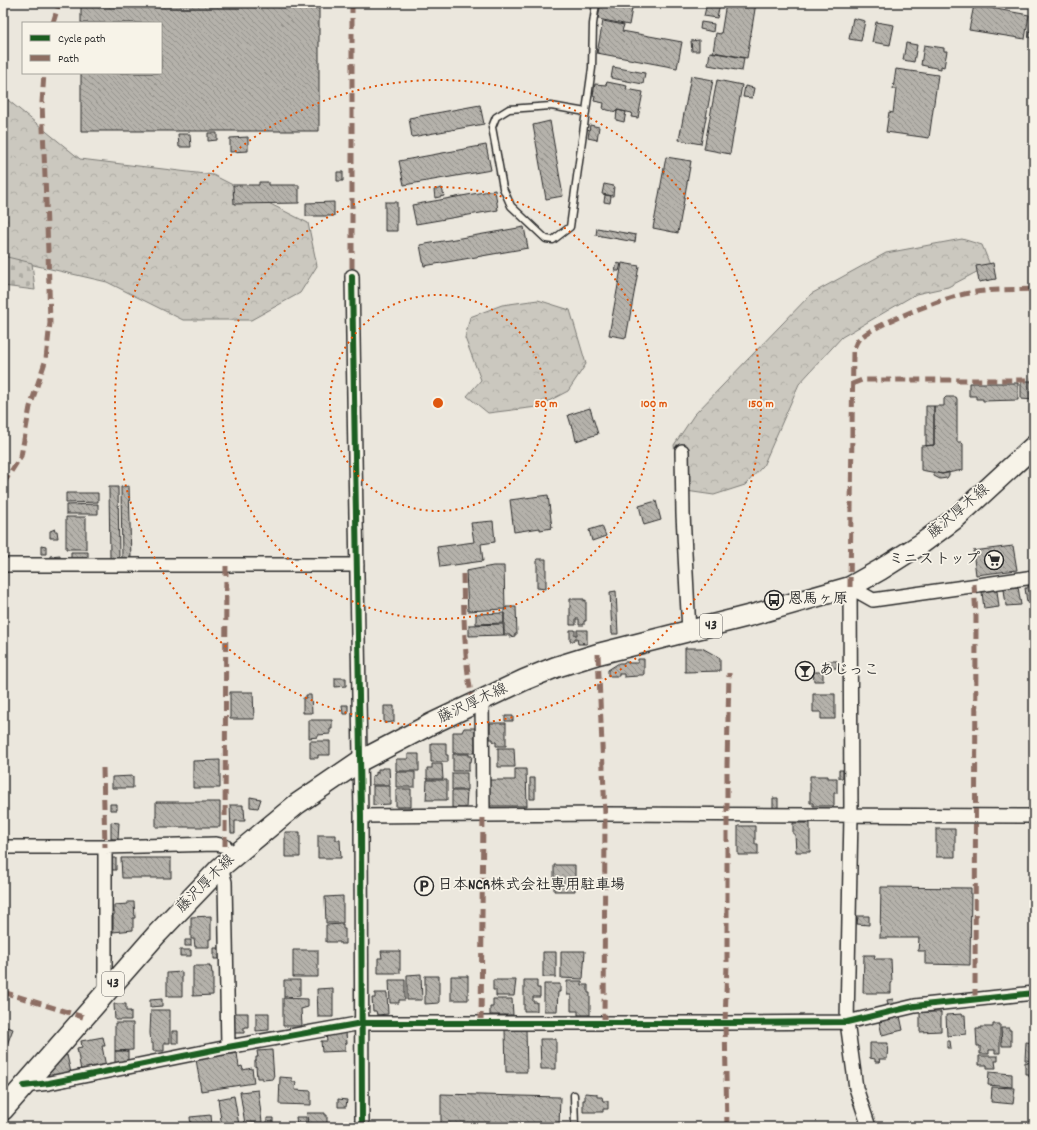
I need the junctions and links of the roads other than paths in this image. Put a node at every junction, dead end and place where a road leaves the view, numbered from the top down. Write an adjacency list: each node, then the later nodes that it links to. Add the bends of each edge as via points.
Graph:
1 (596, 3): 2 (lane)
2 (586, 112): 2 (lane, via 551,106 509,109 496,117 492,128 503,188 511,206 546,239 553,240 570,227)
3 (352, 276): 7 (street)
4 (1034, 446): 9 (main road, 藤沢厚木線 / 43, via 956,518 909,552)
5 (682, 451): 10 (street)
6 (3, 565): 7 (street)
7 (357, 565): 12 (street)
8 (1034, 576): 9 (street, via 873,600)
9 (850, 587): 10 (main road, 藤沢厚木線 / 43); 15 (street)
10 (688, 632): 11 (main road, 藤沢厚木線 / 43, via 556,667)
11 (482, 700): 12 (main road, 藤沢厚木線 / 43); 13 (street)
12 (360, 761): 14 (street); 19 (main road, 藤沢厚木線 / 43)
13 (483, 814): 14 (street); 15 (street)
14 (361, 816): 23 (street)
15 (851, 816): 16 (street); 22 (street)
16 (1034, 816)
17 (3, 847): 18 (street)
18 (105, 847): 19 (street, via 216,844); 20 (street)
19 (226, 856): 20 (main road, 藤沢厚木線 / 43); 24 (street)
20 (105, 992): 25 (main road, 藤沢厚木線 / 43)
21 (1034, 993): 22 (street, via 915,1006)
22 (847, 1022): 23 (street); 30 (street, via 856,1088)
23 (362, 1023): 24 (street); 28 (street)
24 (228, 1048): 25 (street)
25 (24, 1086): 27 (main road, 藤沢厚木線 / 43)
26 (574, 1095): 29 (lane)
27 (4, 1108)
28 (362, 1127)
29 (575, 1127)
30 (870, 1127)

